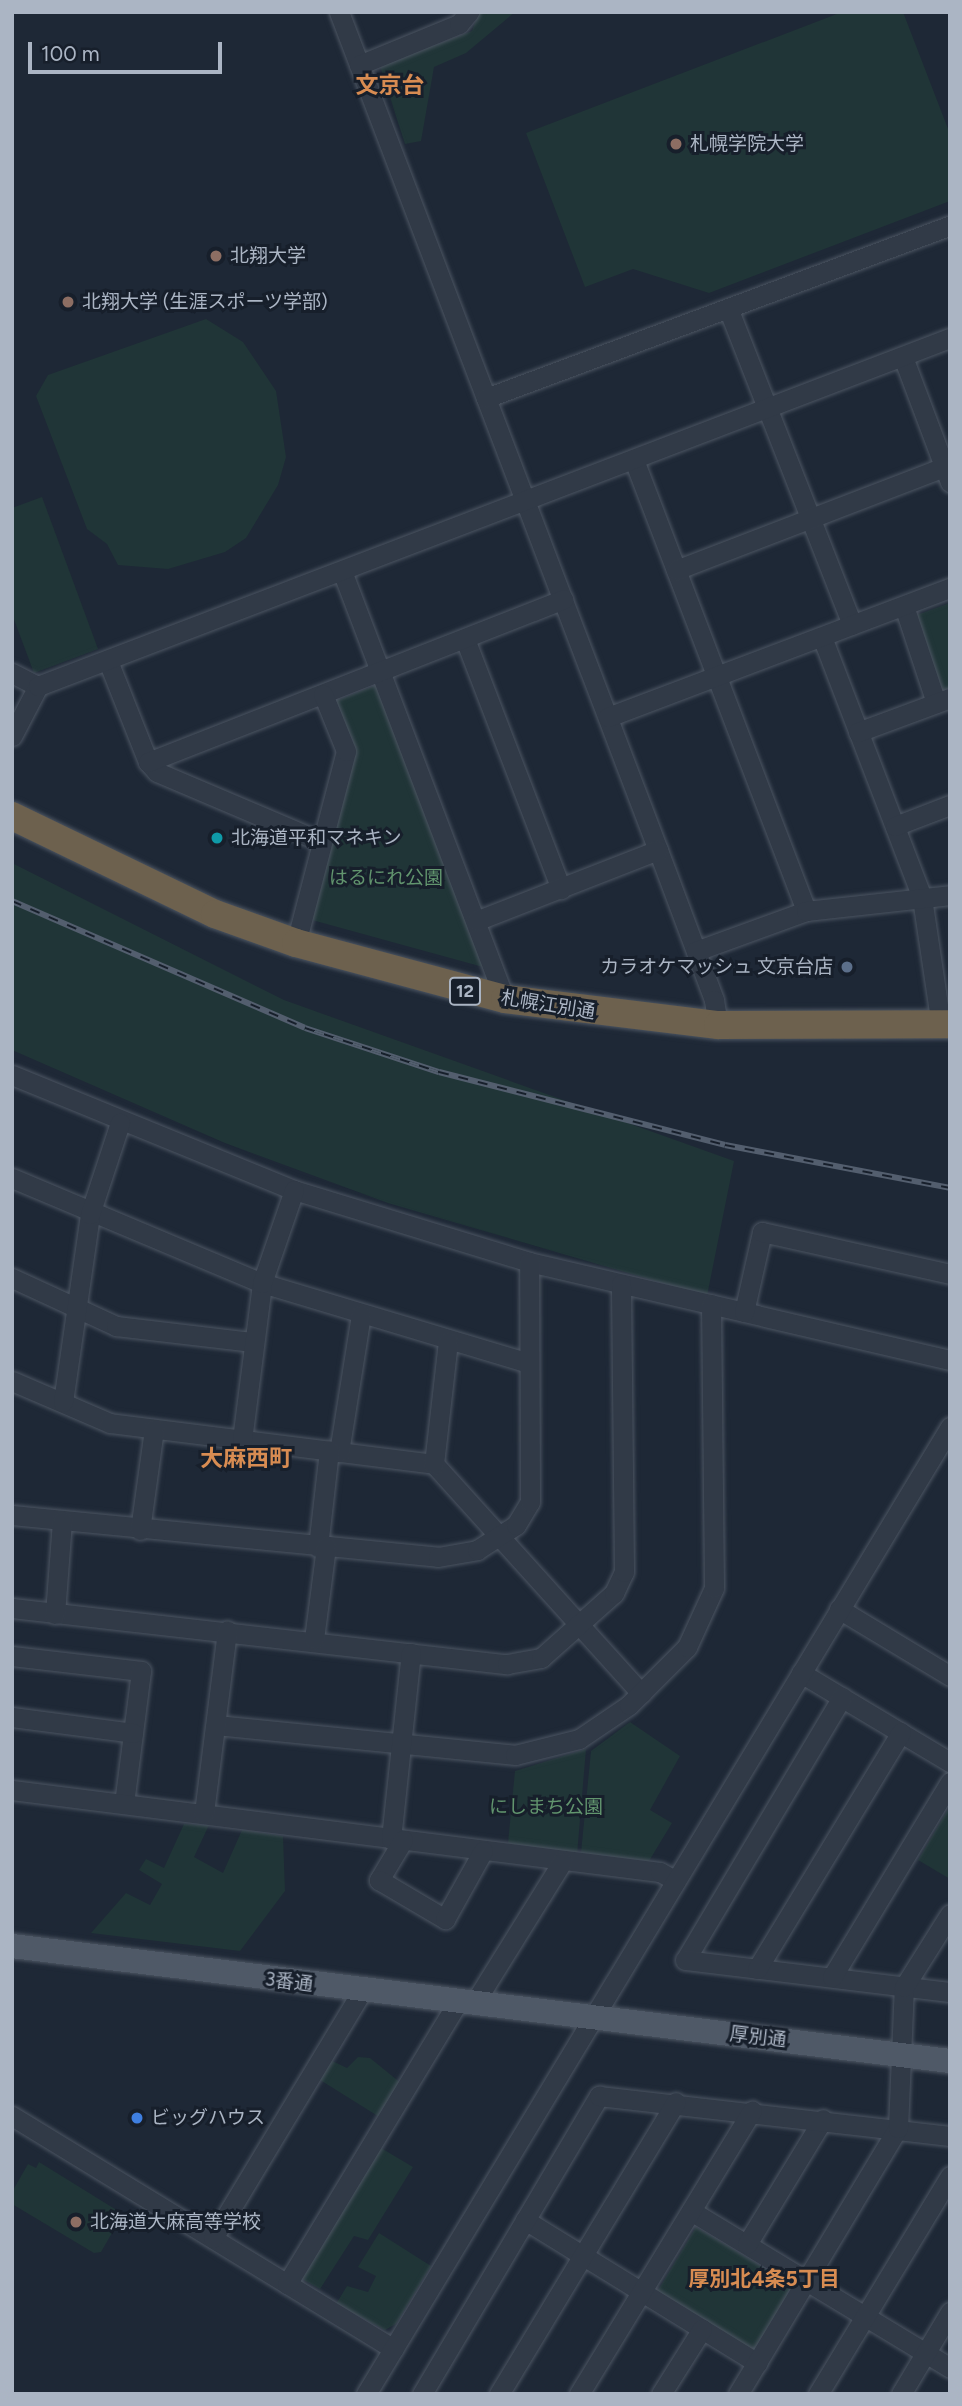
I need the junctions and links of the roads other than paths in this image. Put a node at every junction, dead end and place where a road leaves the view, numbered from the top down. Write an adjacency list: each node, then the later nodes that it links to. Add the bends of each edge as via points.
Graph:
1 (339, 12): 3 (street)
2 (461, 16): 3 (street)
3 (359, 65): 8 (street)
4 (950, 225): 5 (street)
5 (728, 308): 8 (street); 9 (street)
6 (950, 338): 7 (street)
7 (903, 357): 9 (street); 11 (street)
8 (486, 398): 12 (street)
9 (768, 408): 10 (street); 13 (street)
10 (634, 460): 12 (street); 14 (street)
11 (947, 475): 13 (street)
12 (525, 502): 15 (street); 17 (street)
13 (810, 517): 14 (street); 19 (street)
14 (676, 570): 25 (street)
15 (342, 571): 22 (street); 23 (street)
16 (950, 588): 18 (street)
17 (563, 599): 21 (street); 29 (street)
18 (904, 606): 19 (street); 28 (street)
19 (852, 625): 20 (street)
20 (822, 637): 25 (street); 30 (street)
21 (465, 639): 23 (street); 38 (street)
22 (108, 661): 26 (street); 32 (street)
23 (379, 671): 27 (street); 42 (street)
24 (12, 673): 26 (street)
25 (717, 677): 29 (street); 41 (street)
26 (38, 686): 31 (street)
27 (323, 694): 32 (street); 36 (street, via 346,751)
28 (943, 701): 30 (street)
29 (608, 717): 37 (street)
30 (859, 732): 35 (street)
31 (12, 736)
32 (148, 762): 36 (street, via 157,772)
33 (950, 805): 35 (street)
34 (12, 816): 43 (highway, 札幌江別通 / 12, via 215,914)
35 (895, 826): 40 (street)
36 (322, 842): 43 (street)
37 (659, 850): 38 (street); 44 (street)
38 (561, 890): 42 (street)
39 (950, 895): 40 (street)
40 (922, 898): 41 (street); 46 (street)
41 (806, 911): 44 (street)
42 (476, 921): 45 (street)
43 (296, 943): 45 (highway, 札幌江別通 / 12)
44 (696, 951): 47 (street)
45 (505, 999): 47 (highway, 札幌江別通 / 12)
46 (945, 1024): 47 (highway, 札幌江別通 / 12)
47 (718, 1026)
48 (12, 1075): 49 (street)
49 (120, 1124): 51 (street); 52 (street)
50 (12, 1178): 52 (street)
51 (294, 1190): 53 (street); 56 (street)
52 (90, 1214): 56 (street); 59 (street)
53 (529, 1262): 57 (street); 65 (street)
54 (950, 1274): 60 (street, via 762,1232)
55 (12, 1278): 59 (street)
56 (262, 1283): 61 (street); 62 (street)
57 (621, 1284): 58 (street); 81 (street, via 624,1572 614,1593)
58 (711, 1304): 60 (street); 88 (street, via 714,1588 687,1647)
59 (76, 1306): 62 (street, via 116,1326); 67 (street)
60 (744, 1312): 64 (street)
61 (361, 1315): 63 (street); 71 (street)
62 (253, 1342): 70 (street)
63 (448, 1342): 65 (street); 72 (street)
64 (950, 1360)
65 (528, 1363): 76 (street, via 530,1502 520,1521)
66 (12, 1381): 67 (street)
67 (64, 1402): 69 (street, via 103,1422)
68 (950, 1427): 79 (street)
69 (154, 1429): 70 (street); 75 (street)
70 (242, 1440): 71 (street)
71 (334, 1452): 72 (street); 77 (street)
72 (434, 1464): 76 (street)
73 (12, 1515): 74 (street)
74 (62, 1521): 75 (street); 80 (street)
75 (140, 1530): 77 (street)
76 (499, 1537): 77 (street, via 468,1554 446,1558); 81 (street)
77 (322, 1547): 83 (street)
78 (12, 1608): 80 (street)
79 (839, 1609): 86 (street); 87 (street)
80 (55, 1614): 82 (street)
81 (580, 1624): 84 (street, via 541,1658 520,1664); 88 (street)
82 (227, 1630): 83 (street); 91 (street)
83 (314, 1639): 84 (street)
84 (411, 1653): 94 (street)
85 (12, 1656): 92 (street, via 141,1671)
86 (801, 1673): 89 (street); 103 (street)
87 (950, 1676)
88 (642, 1693): 94 (street, via 589,1734 537,1752 506,1755)
89 (842, 1697): 93 (street); 106 (street, via 685,1960)
90 (12, 1717): 92 (street)
91 (216, 1725): 94 (street); 99 (street)
92 (133, 1732): 98 (street)
93 (901, 1732): 95 (street); 106 (street)
94 (401, 1743): 100 (street)
95 (950, 1762)
96 (950, 1782): 107 (street)
97 (12, 1790): 98 (street)
98 (124, 1804): 99 (street)
99 (204, 1813): 100 (street)
100 (397, 1840): 101 (street); 101 (street, via 379,1880 444,1919)
101 (483, 1851): 102 (street)
102 (562, 1862): 103 (street, via 660,1872); 111 (street)
103 (676, 1881): 113 (street)
104 (950, 1914): 108 (street)
105 (12, 1946): 109 (main road, 3番通)
106 (757, 1969): 107 (street)
107 (832, 1977): 108 (street)
108 (904, 1987): 110 (street); 114 (street)
109 (362, 1991): 111 (main road, 3番通); 125 (street)
110 (950, 1992)
111 (467, 2001): 112 (main road, 3番通); 129 (street)
112 (567, 2013): 113 (main road, 厚別通)
113 (593, 2018): 114 (main road, 厚別通); 134 (street)
114 (901, 2055): 115 (main road, 厚別通); 120 (street)
115 (950, 2061)
116 (677, 2102): 117 (street); 124 (street, via 599,2096); 127 (street)
117 (752, 2111): 119 (street); 123 (street)
118 (12, 2116): 125 (street)
119 (823, 2119): 120 (street); 126 (street)
120 (898, 2128): 121 (street); 128 (street)
121 (950, 2136)
122 (950, 2176): 132 (street)
123 (691, 2211): 126 (street); 130 (street)
124 (525, 2220): 127 (street); 139 (street)
125 (213, 2238): 129 (street)
126 (747, 2244): 128 (street)
127 (585, 2257): 130 (street); 140 (street)
128 (806, 2281): 132 (street); 136 (street)
129 (287, 2284): 134 (street)
130 (642, 2292): 133 (street); 141 (street)
131 (950, 2312): 135 (street)
132 (864, 2316): 135 (street); 144 (street)
133 (702, 2329): 136 (street); 142 (street)
134 (393, 2349): 138 (street)
135 (925, 2353): 137 (street); 145 (street)
136 (757, 2363): 143 (street)
137 (950, 2368)
138 (366, 2394)
139 (422, 2394)
140 (499, 2394)
141 (579, 2394)
142 (661, 2394)
143 (738, 2394)
144 (818, 2394)
145 (901, 2394)

